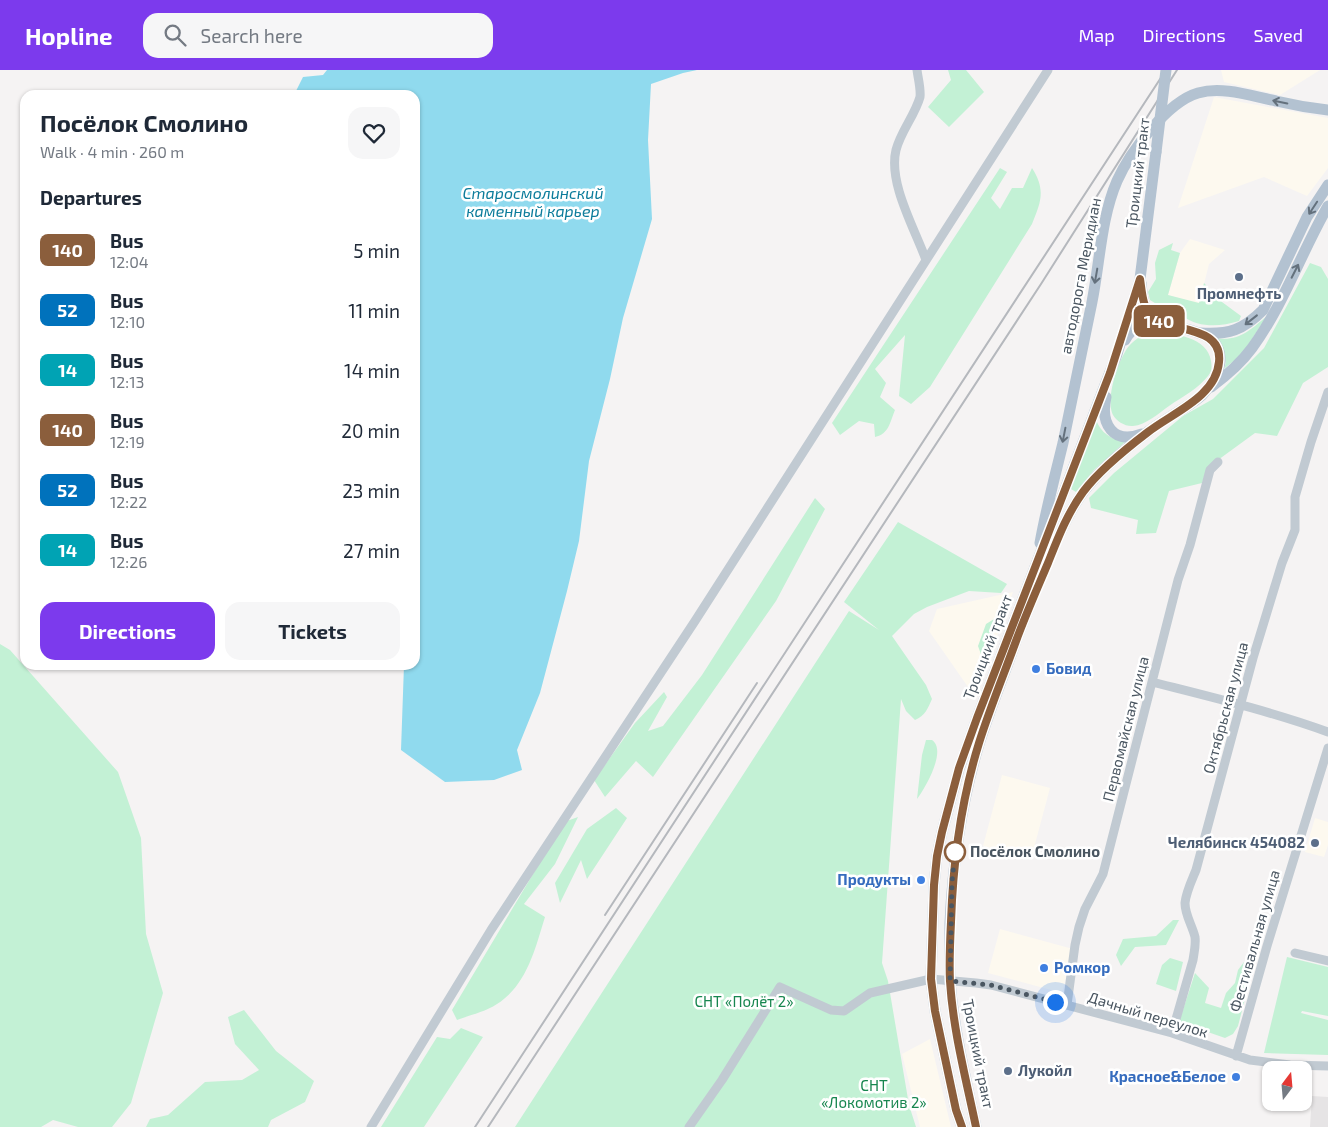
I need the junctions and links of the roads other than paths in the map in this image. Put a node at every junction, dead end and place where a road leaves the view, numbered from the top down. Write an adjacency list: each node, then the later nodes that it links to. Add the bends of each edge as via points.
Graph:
1 (917, 70): 7 (street, via 920,96 896,150 896,178 901,199)
2 (1048, 70): 7 (street)
3 (1166, 70): 8 (main road, Троицкий тракт, bridge)
4 (1328, 110): 17 (main road, автодорога Меридиан, one-way to 17, via 1226,92 1198,93 1171,109 1156,123 1129,161 1108,207 1092,300)
5 (1328, 185): 10 (main road, one-way to 10, via 1307,218 1263,310 1238,330)
6 (1328, 206): 14 (main road, one-way to 6, via 1252,349 1274,314)
7 (926, 260): 30 (street, via 695,621 491,930)
8 (1140, 279): 9 (main road, Троицкий тракт, via 1147,309 1152,317); 11 (main road, Троицкий тракт)
9 (1164, 323): 10 (main road, Троицкий тракт); 11 (main road, via 1138,326)
10 (1200, 333): 14 (main road, Троицкий тракт, via 1213,342 1220,359 1216,376)
11 (1117, 354): 12 (main road, Троицкий тракт)
12 (1110, 373): 15 (main road, via 1104,405 1106,424 1115,434 1126,438); 17 (main road, Троицкий тракт)
13 (1328, 392): 19 (street, Октябрьская улица, via 1295,497 1295,530 1253,658)
14 (1203, 394): 15 (main road, Троицкий тракт)
15 (1148, 431): 25 (main road, Троицкий тракт, via 1094,479 1065,520 980,741 955,851)
16 (1218, 462): 18 (street, Первомайская улица, via 1210,470)
17 (1036, 566): 24 (main road, Троицкий тракт, via 959,768 942,832 934,885)
18 (1152, 682): 19 (street); 26 (street, Первомайская улица, via 1103,874 1077,934)
19 (1242, 704): 20 (street); 27 (street, Октябрьская улица, via 1187,892 1186,910 1195,937 1195,948)
20 (1328, 732)
21 (1328, 748): 28 (street, Фестивальная улица)
22 (1295, 953): 23 (street)
23 (1328, 961)
24 (931, 979): 25 (street, Дачный переулок); 31 (street, Дачный переулок, via 870,993 848,1009 837,1012 780,987); 32 (main road, Троицкий тракт, via 935,1011)
25 (950, 981): 26 (street, Дачный переулок, via 991,985); 33 (main road, Троицкий тракт, via 954,1018)
26 (1067, 1005): 27 (street, Дачный переулок)
27 (1172, 1033): 28 (street, Дачный переулок)
28 (1236, 1056): 29 (street, Дачный переулок, via 1265,1063)
29 (1328, 1066)
30 (371, 1127)
31 (690, 1127)
32 (962, 1127)
33 (976, 1127)

